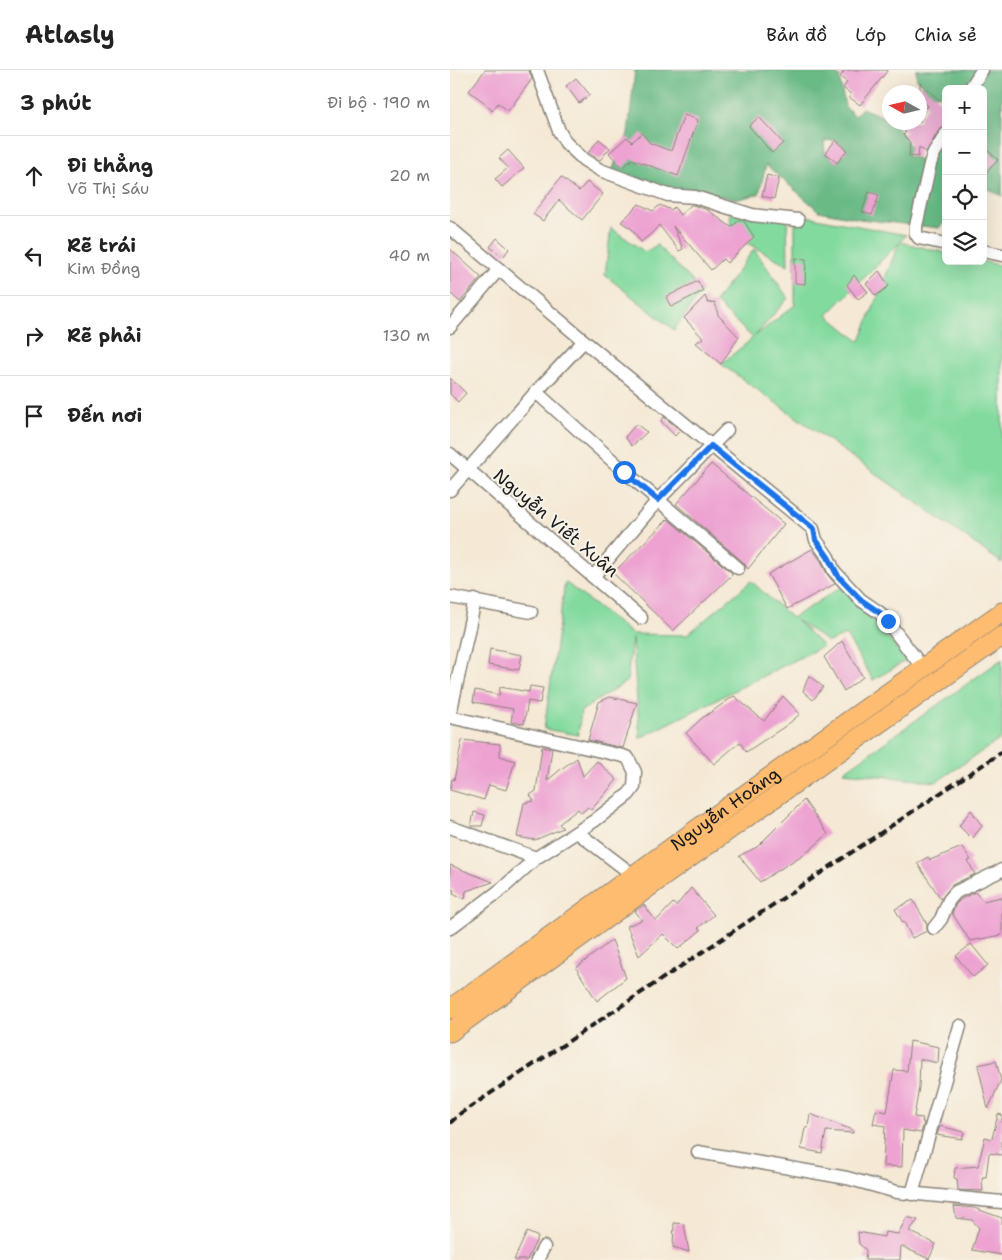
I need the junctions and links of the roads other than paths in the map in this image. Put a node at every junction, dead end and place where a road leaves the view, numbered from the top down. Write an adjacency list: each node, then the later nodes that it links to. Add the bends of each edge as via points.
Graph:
1 (537, 70): 5 (street, via 566,142 600,170 668,195 695,197 752,215)
2 (982, 70): 3 (street)
3 (973, 85)
4 (942, 140): 7 (street, via 930,164 916,234 919,238)
5 (798, 220)
6 (450, 228): 10 (street)
7 (942, 243)
8 (987, 252): 9 (street)
9 (1002, 255)
10 (499, 269): 11 (street); 12 (street)
11 (450, 328)
12 (584, 341): 13 (street); 15 (street)
13 (536, 392): 17 (street); 19 (street)
14 (727, 430): 15 (street)
15 (711, 446): 19 (street); 28 (street, via 814,529 816,540 834,571 861,600 888,621)
16 (450, 454): 17 (street, Nguyễn Viết Xuân)
17 (467, 470): 18 (street); 21 (street, Nguyễn Viết Xuân)
18 (450, 490)
19 (658, 500): 20 (street); 21 (street)
20 (738, 568)
21 (593, 578): 26 (street, Nguyễn Viết Xuân)
22 (450, 597): 23 (street)
23 (475, 600): 24 (street); 29 (street)
24 (531, 612)
25 (1002, 612): 28 (highway, Nguyễn Hoàng)
26 (641, 618)
27 (1002, 636): 39 (highway, Nguyễn Hoàng, via 660,878)
28 (922, 667): 34 (highway, Nguyễn Hoàng)
29 (450, 715): 31 (street, via 628,758 635,772 634,787)
30 (450, 827): 32 (street)
31 (577, 832): 32 (street); 34 (street)
32 (536, 858): 35 (street)
33 (1002, 870): 36 (street, via 956,892)
34 (633, 875): 37 (highway, Nguyễn Hoàng)
35 (450, 928)
36 (934, 928)
37 (450, 1009)
38 (960, 1026): 41 (street)
39 (450, 1032)
40 (698, 1152): 41 (street, via 847,1178)
41 (912, 1194): 42 (street)
42 (1002, 1202)
43 (544, 1247): 44 (street)
44 (537, 1260)

